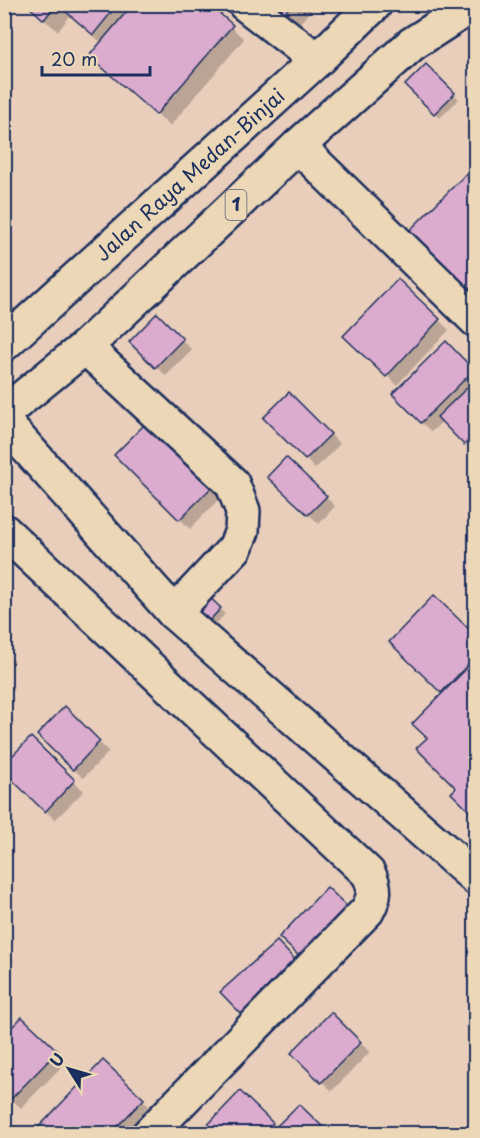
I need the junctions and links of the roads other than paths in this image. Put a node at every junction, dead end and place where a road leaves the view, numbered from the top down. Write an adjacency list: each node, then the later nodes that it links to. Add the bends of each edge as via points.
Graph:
1 (245, 4): 4 (street)
2 (375, 4): 4 (street, Jalan Raya Medan-Binjai)
3 (474, 4): 5 (street, 1, via 412,44)
4 (317, 60): 7 (street, Jalan Raya Medan-Binjai)
5 (298, 146): 6 (street); 8 (street, 1)
6 (476, 320)
7 (4, 344)
8 (86, 346): 9 (street, 1); 12 (street, via 232,483 243,511 242,531 235,548)
9 (4, 413)
10 (4, 422): 12 (street)
11 (4, 531): 14 (street, via 368,873 375,890 367,911)
12 (174, 613): 13 (street)
13 (476, 878)
14 (149, 1134)

